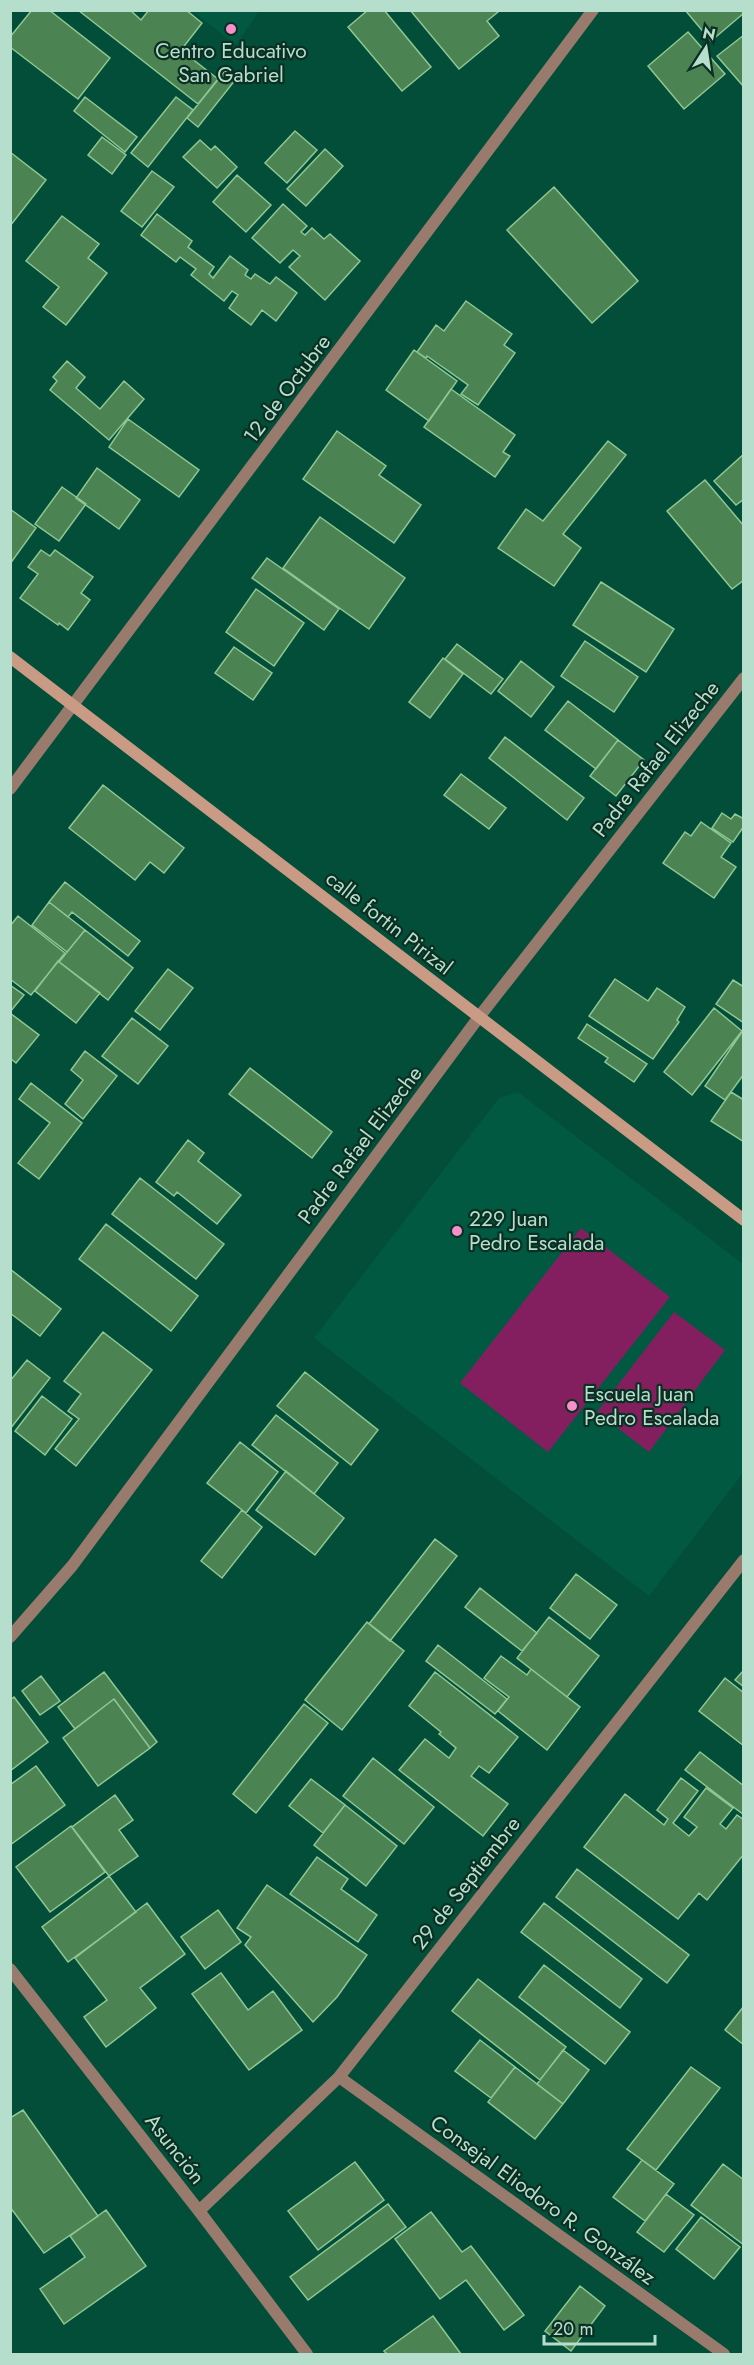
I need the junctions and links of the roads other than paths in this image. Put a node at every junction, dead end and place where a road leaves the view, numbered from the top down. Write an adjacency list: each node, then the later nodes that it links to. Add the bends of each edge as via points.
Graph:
1 (593, 10): 4 (street, 12 de Octubre)
2 (10, 657): 4 (street, calle fortin Pirizal)
3 (744, 678): 6 (street, Padre Rafael Elizeche)
4 (74, 706): 5 (street, 12 de Octubre); 6 (street, calle fortin Pirizal)
5 (10, 789)
6 (478, 1017): 7 (street, calle fortin Pirizal); 9 (street, Padre Rafael Elizeche, via 72,1566)
7 (744, 1220)
8 (744, 1560): 11 (street, 29 de Septiembre)
9 (10, 1637)
10 (10, 1969): 12 (street, Asunción)
11 (339, 2077): 12 (street, 29 de Septiembre); 14 (street, Consejal Eliodoro R. González)
12 (199, 2211): 13 (street, Asunción)
13 (306, 2355)
14 (724, 2355)

